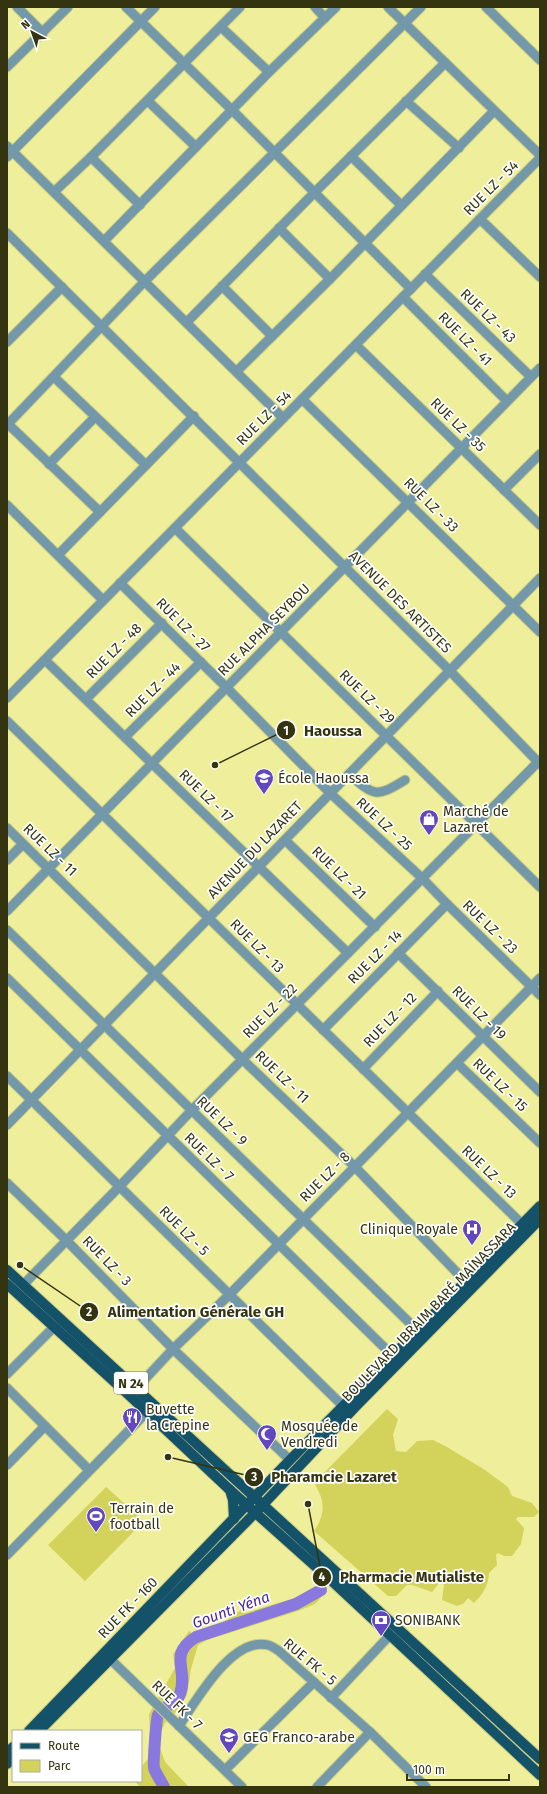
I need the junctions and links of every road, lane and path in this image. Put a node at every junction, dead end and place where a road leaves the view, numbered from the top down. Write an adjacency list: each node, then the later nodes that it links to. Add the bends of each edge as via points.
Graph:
1 (17, 7): 15 (street)
2 (68, 7): 15 (street)
3 (126, 7): 12 (street)
4 (155, 7): 12 (street)
5 (240, 7): 14 (street)
6 (315, 7): 11 (street)
7 (336, 7): 11 (street)
8 (388, 7): 13 (street)
9 (421, 7): 13 (street)
10 (486, 7): 16 (street)
11 (325, 18): 20 (street)
12 (141, 21): 18 (street); 27 (street)
13 (405, 24): 17 (street); 28 (street)
14 (221, 27): 18 (street); 20 (street)
15 (43, 33): 19 (street)
16 (540, 60)
17 (445, 63): 22 (street); 24 (street)
18 (184, 64): 21 (street); 23 (street)
19 (7, 67)
20 (269, 72): 23 (street)
21 (148, 101): 25 (street); 30 (street)
22 (406, 102): 26 (street); 29 (street)
23 (233, 111): 25 (street); 28 (street)
24 (494, 111): 26 (street); 31 (street)
25 (196, 147): 34 (street)
26 (459, 148): 35 (street)
27 (9, 152): 32 (street)
28 (275, 153): 33 (street); 44 (street)
29 (351, 156): 33 (street); 35 (street)
30 (91, 157): 32 (street); 34 (street)
31 (539, 162): 36 (street, RUE LZ - 54)
32 (54, 192): 39 (street)
33 (314, 193): 37 (street); 40 (street)
34 (140, 205): 39 (street)
35 (401, 205): 40 (street)
36 (480, 219): 41 (street, RUE LZ - 54); 42 (street)
37 (279, 228): 43 (street); 45 (street)
38 (7, 233): 46 (street, AVENUE DES ARTISTES)
39 (104, 241): 44 (street)
40 (364, 243): 43 (street); 47 (street)
41 (425, 274): 47 (street, RUE LZ - 54); 57 (street, RUE LZ - 43)
42 (540, 278)
43 (330, 279): 52 (street)
44 (145, 281): 49 (street); 50 (street)
45 (222, 286): 49 (street); 52 (street)
46 (62, 287): 50 (street, AVENUE DES ARTISTES); 51 (street)
47 (411, 289): 48 (street, RUE LZ - 54)
48 (403, 297): 53 (street, RUE LZ - 54); 59 (street, RUE LZ - 41)
49 (187, 322): 55 (street)
50 (102, 327): 56 (street); 61 (street, AVENUE DES ARTISTES)
51 (9, 336)
52 (272, 336): 55 (street)
53 (356, 345): 58 (street, RUE LZ - 54); 64 (street, RUE LZ - 35)
54 (540, 368): 57 (street, RUE ALPHA SEYBOU)
55 (237, 371): 62 (street)
56 (54, 377): 60 (street); 63 (street)
57 (531, 377): 59 (street, RUE ALPHA SEYBOU)
58 (302, 399): 62 (street, RUE LZ - 54); 70 (street, RUE LZ - 33)
59 (507, 401): 64 (street, RUE ALPHA SEYBOU)
60 (95, 416): 67 (street); 68 (street)
61 (194, 416): 66 (street, AVENUE DES ARTISTES); 68 (street)
62 (283, 418): 66 (street, RUE LZ - 54)
63 (8, 425): 67 (street)
64 (462, 448): 69 (street, RUE LZ - 35); 70 (street, RUE ALPHA SEYBOU)
65 (540, 454): 69 (street)
66 (239, 463): 74 (street, RUE LZ - 54); 76 (street, AVENUE DES ARTISTES)
67 (49, 464): 72 (street)
68 (146, 465): 72 (street)
69 (504, 490): 73 (street, RUE LZ - 35)
70 (408, 502): 76 (street, RUE ALPHA SEYBOU); 80 (street, RUE LZ - 33)
71 (7, 505): 75 (street)
72 (100, 512): 75 (street)
73 (540, 525)
74 (174, 528): 78 (street, RUE LZ - 54); 82 (street, RUE LZ - 29)
75 (58, 555): 79 (street)
76 (345, 567): 82 (street, RUE ALPHA SEYBOU); 86 (street, AVENUE DES ARTISTES)
77 (540, 578): 80 (street, AVENUE DU LAZARET)
78 (120, 583): 79 (street, RUE LZ - 54); 81 (street, RUE LZ - 27)
79 (103, 600): 84 (street, RUE LZ - 54)
80 (513, 606): 83 (street, RUE LZ - 33); 86 (street, AVENUE DU LAZARET)
81 (162, 623): 85 (street, RUE LZ - 27); 89 (street, RUE LZ - 48)
82 (281, 632): 87 (street, RUE ALPHA SEYBOU); 91 (street, RUE LZ - 29)
83 (540, 632)
84 (45, 660): 88 (street, RUE LZ - 54); 89 (street, RUE LZ - 17)
85 (201, 662): 87 (street, RUE LZ - 27); 92 (street, RUE LZ - 44)
86 (450, 671): 91 (street, AVENUE DU LAZARET); 93 (street, AVENUE DES ARTISTES)
87 (226, 687): 94 (street, RUE ALPHA SEYBOU); 97 (street, RUE LZ - 25)
88 (7, 698)
89 (86, 699): 92 (street, RUE LZ - 17)
90 (7, 721): 98 (street, RUE LZ - 13)
91 (387, 735): 95 (street, AVENUE DU LAZARET); 99 (street, RUE LZ - 29)
92 (125, 737): 94 (street, RUE LZ - 17)
93 (539, 762): 99 (street, RUE LZ - 22)
94 (152, 763): 98 (street, RUE ALPHA SEYBOU); 104 (street, RUE LZ - 17)
95 (350, 774): 96 (street, via 364,788 380,793); 97 (street, AVENUE DU LAZARET)
96 (405, 780)
97 (330, 793): 101 (street, AVENUE DU LAZARET); 106 (street, RUE LZ - 25)
98 (103, 813): 105 (street, RUE ALPHA SEYBOU); 110 (street, RUE LZ - 13)
99 (476, 825): 106 (street, RUE LZ - 22); 107 (street, RUE LZ - 29)
100 (7, 828): 102 (street, RUE LZ - 11)
101 (285, 840): 104 (street, AVENUE DU LAZARET); 111 (street, RUE LZ - 21)
102 (23, 844): 103 (street); 105 (street, RUE LZ - 11)
103 (7, 860)
104 (258, 867): 110 (street, AVENUE DU LAZARET); 113 (street, RUE LZ - 17)
105 (49, 868): 109 (street, RUE ALPHA SEYBOU); 115 (street, RUE LZ - 11)
106 (422, 878): 108 (street, RUE LZ - 23); 111 (street, RUE LZ - 22)
107 (540, 887)
108 (447, 904): 114 (street, RUE LZ - 14); 118 (street, RUE LZ - 23)
109 (7, 911)
110 (208, 918): 115 (street, AVENUE DU LAZARET); 121 (street, RUE LZ - 13)
111 (375, 927): 113 (street, RUE LZ - 22)
112 (7, 930): 122 (street, RUE LZ - 9)
113 (348, 953): 121 (street, RUE LZ - 22)
114 (398, 953): 119 (street, RUE LZ - 19); 123 (street, RUE LZ - 14)
115 (155, 973): 122 (street, AVENUE DU LAZARET); 126 (street, RUE LZ - 11)
116 (7, 978): 125 (street, RUE LZ - 7)
117 (540, 978): 118 (street, RUE LZ - 8)
118 (532, 986): 120 (street, RUE LZ - 23); 124 (street, RUE LZ - 8)
119 (438, 991): 124 (street, RUE LZ - 19); 128 (street, RUE LZ - 12)
120 (540, 995)
121 (296, 1005): 123 (street, RUE LZ - 13); 126 (street, RUE LZ - 22)
122 (104, 1025): 125 (street, AVENUE DU LAZARET); 132 (street, RUE LZ - 9)
123 (323, 1030): 128 (street, RUE LZ - 13)
124 (483, 1036): 127 (street, RUE LZ - 8); 130 (street, RUE LZ - 19)
125 (80, 1050): 131 (street, AVENUE DU LAZARET); 135 (street, RUE LZ - 7)
126 (242, 1059): 132 (street, RUE LZ - 22); 137 (street, RUE LZ - 11)
127 (457, 1062): 133 (street, RUE LZ - 8); 136 (street, RUE LZ - 15)
128 (363, 1069): 133 (street, RUE LZ - 13)
129 (7, 1076): 131 (street, RUE LZ - 5)
130 (540, 1092)
131 (31, 1100): 134 (street, AVENUE DU LAZARET); 139 (street, RUE LZ - 5)
132 (191, 1110): 135 (street, RUE LZ - 22); 142 (street, RUE LZ - 9)
133 (408, 1113): 137 (street, RUE LZ - 8); 143 (street, RUE LZ - 13)
134 (7, 1125)
135 (168, 1136): 139 (street, RUE LZ - 22); 145 (street, RUE LZ - 7)
136 (540, 1143)
137 (355, 1167): 142 (street, RUE LZ - 8); 147 (street, RUE LZ - 11)
138 (7, 1183): 144 (street, RUE LZ - 3)
139 (119, 1187): 144 (street, RUE LZ - 22); 150 (street, RUE LZ - 5)
140 (540, 1206): 143 (main road, BOULEVARD IBRAIM BARÉ MAÏNASSARA)
141 (540, 1219): 166 (main road, BOULEVARD IBRAIM BARÉ MAÏNASSARA)
142 (303, 1220): 145 (street, RUE LZ - 8); 152 (street, RUE LZ - 9)
143 (522, 1224): 147 (main road, BOULEVARD IBRAIM BARÉ MAÏNASSARA)
144 (66, 1240): 149 (street, RUE LZ - 22); 153 (street, RUE LZ - 3)
145 (279, 1244): 150 (street, RUE LZ - 8); 154 (street, RUE LZ - 7)
146 (7, 1270): 149 (main road, N 24)
147 (466, 1282): 152 (main road, BOULEVARD IBRAIM BARÉ MAÏNASSARA)
148 (7, 1284): 151 (main road, N 24)
149 (23, 1285): 157 (main road, N 24)
150 (229, 1295): 153 (street, RUE LZ - 8); 158 (street, RUE LZ - 5)
151 (54, 1327): 155 (street); 157 (main road, N 24)
152 (418, 1331): 154 (main road, BOULEVARD IBRAIM BARÉ MAÏNASSARA)
153 (173, 1349): 157 (street, RUE LZ - 8); 161 (street, RUE LZ - 3)
154 (393, 1356): 158 (main road, BOULEVARD IBRAIM BARÉ MAÏNASSARA)
155 (7, 1374)
156 (7, 1388): 160 (street)
157 (133, 1392): 159 (main road, N 24); 165 (main road, N 24)
158 (342, 1406): 161 (main road, BOULEVARD IBRAIM BARÉ MAÏNASSARA)
159 (147, 1412): 163 (street); 164 (main road, N 24)
160 (45, 1426): 162 (street); 163 (street)
161 (290, 1460): 165 (main road, BOULEVARD IBRAIM BARÉ MAÏNASSARA)
162 (7, 1465)
163 (89, 1470): 171 (street)
164 (230, 1490): 167 (main road, N 24); 168 (main road)
165 (255, 1496): 166 (main road, N 24); 167 (main road, BOULEVARD IBRAIM BARÉ MAÏNASSARA)
166 (263, 1504): 167 (main road, BOULEVARD IBRAIM BARÉ MAÏNASSARA); 174 (main road, N 24)
167 (251, 1509): 168 (main road, RUE FK - 160); 169 (main road, N 24); 170 (main road, RUE FK - 160)
168 (234, 1519): 173 (main road, RUE FK - 160)
169 (266, 1522): 170 (main road, via 251,1522); 172 (main road, N 24)
170 (237, 1530): 173 (main road, RUE FK - 160)
171 (7, 1555)
172 (390, 1635): 175 (main road, N 24); 177 (street)
173 (107, 1656): 178 (street, RUE FK - 7); 179 (main road, RUE FK - 160); 180 (main road, RUE FK - 160)
174 (439, 1666): 175 (main road); 182 (main road, N 24)
175 (432, 1674): 184 (main road, N 24)
176 (314, 1682): 177 (street, RUE FK - 5); 178 (street, RUE FK - 5, via 279,1651 268,1645 252,1646 243,1649 228,1661); 183 (street)
177 (331, 1698): 181 (street, RUE FK - 5)
178 (179, 1726): 183 (street, RUE FK - 7)
179 (30, 1730)
180 (40, 1730)
181 (370, 1732): 185 (street, RUE FK - 5); 187 (street)
182 (540, 1759)
183 (225, 1770): 186 (street, RUE FK - 7)
184 (540, 1775)
185 (422, 1786)
186 (242, 1787)
187 (317, 1787)

